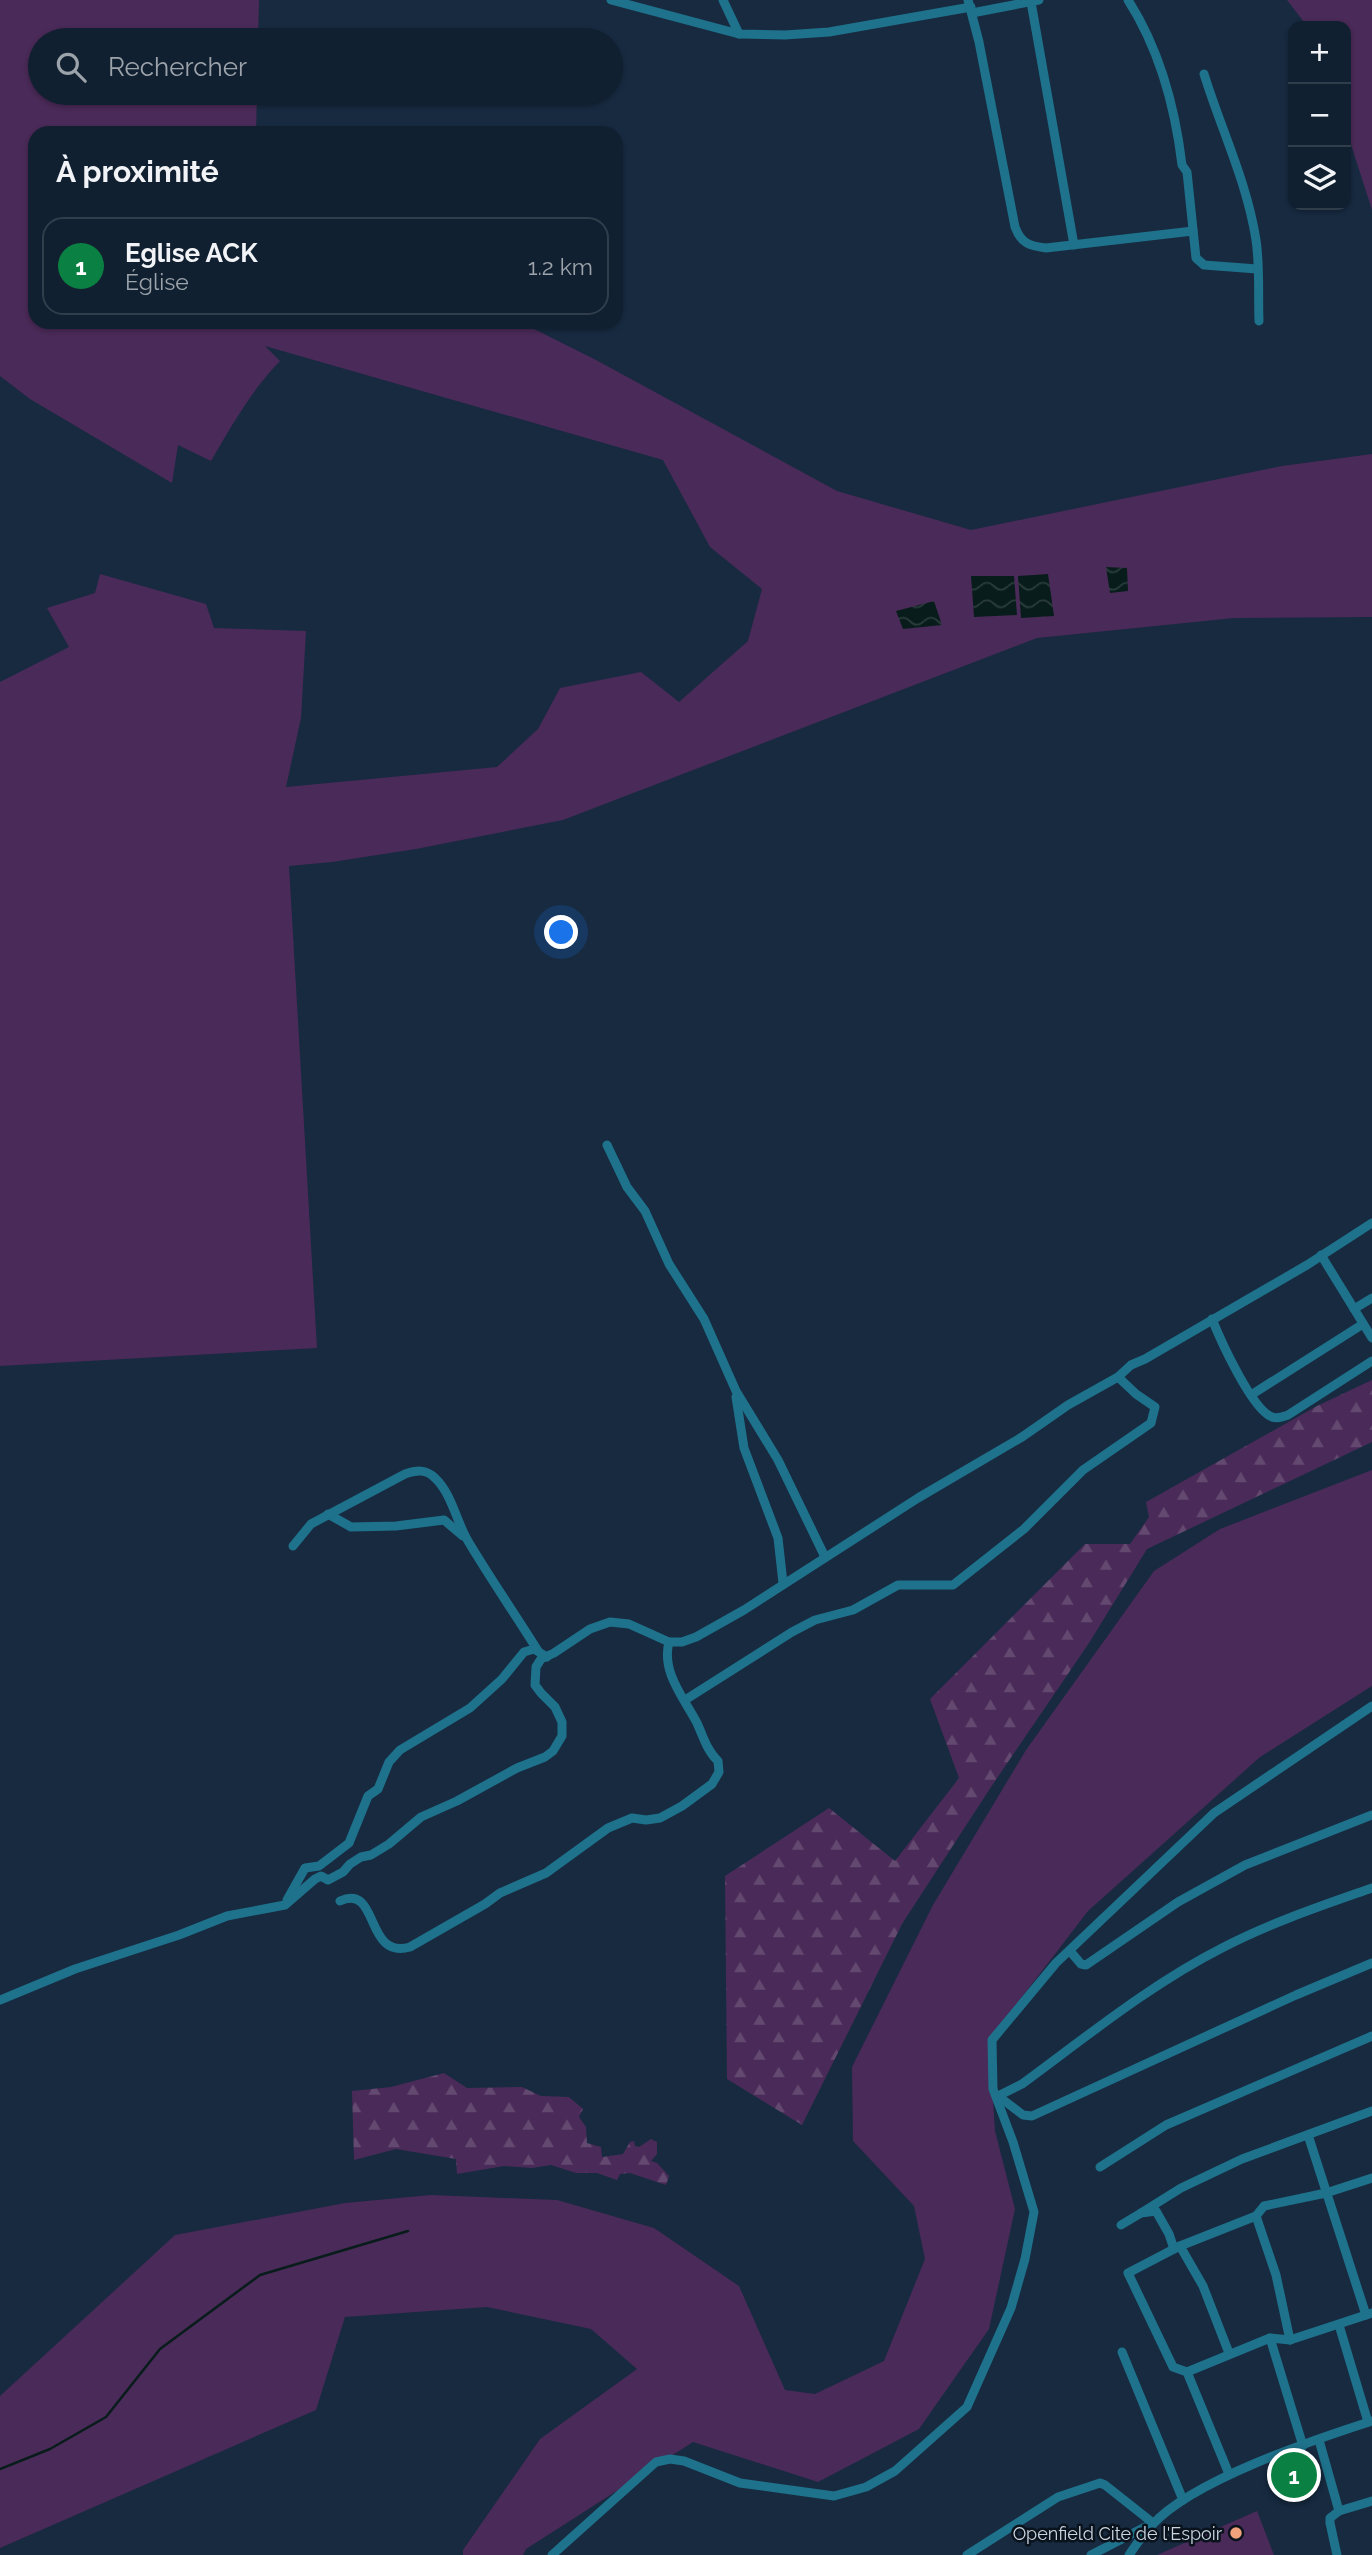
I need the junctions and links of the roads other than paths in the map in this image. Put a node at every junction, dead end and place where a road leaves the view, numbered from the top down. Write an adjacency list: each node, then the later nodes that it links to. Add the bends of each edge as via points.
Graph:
1 (611, 0): 6 (street)
2 (723, 0): 6 (street)
3 (1128, 0): 8 (street, via 1163,72 1187,172)
4 (1035, 1): 5 (street); 9 (street)
5 (970, 7): 6 (street, via 829,32); 9 (street, via 1018,236 1029,246)
6 (738, 34)
7 (1204, 74): 10 (street, via 1246,194)
8 (1193, 231): 9 (street); 10 (street, via 1196,258 1204,265)
9 (1074, 245)
10 (1257, 269): 11 (street)
11 (1259, 321)
12 (607, 1144): 22 (street, via 704,1319)
13 (1372, 1223): 14 (street)
14 (1321, 1255): 16 (street); 17 (street)
15 (1372, 1298): 16 (street)
16 (1354, 1309): 18 (street)
17 (1212, 1319): 21 (street); 23 (street)
18 (1363, 1324): 19 (street); 23 (street)
19 (1372, 1338)
20 (1372, 1361): 23 (street, via 1282,1418 1269,1416)
21 (1118, 1377): 27 (street); 32 (street, via 1155,1407 1151,1423 1083,1470 1041,1514 968,1575 953,1585 898,1585 853,1610 815,1620)
22 (736, 1391): 27 (street, via 778,1460); 28 (street, via 744,1448 778,1538)
23 (1251, 1395)
24 (328, 1514): 25 (street, via 351,1527 444,1520); 25 (street, via 405,1474 422,1471 444,1490); 26 (street, via 311,1524)
25 (467, 1539): 30 (street)
26 (293, 1546)
27 (825, 1557): 28 (street)
28 (783, 1583): 29 (street, via 696,1637)
29 (669, 1642): 31 (street, via 629,1624 610,1622 590,1629); 32 (street, via 669,1666)
30 (538, 1651): 31 (street); 37 (street, via 524,1652 470,1708 400,1750 389,1762 378,1789 368,1796 349,1843 319,1866 305,1868)
31 (547, 1657): 37 (street, via 538,1662 535,1680 562,1718 562,1736 553,1751 421,1817 389,1844 334,1877 315,1879)
32 (685, 1700): 36 (street, via 718,1761 719,1772 712,1784 676,1809 653,1820 632,1818 608,1828 546,1873 500,1893 405,1948 391,1948 357,1898)
33 (1372, 1706): 38 (street, via 1214,1813)
34 (1372, 1815): 38 (street, via 1245,1866 1178,1902 1086,1965)
35 (1372, 1888): 42 (street, via 1273,1923 1220,1948)
36 (340, 1900)
37 (285, 1905): 40 (street, via 227,1916)
38 (1070, 1951): 42 (street, via 992,2040 993,2089)
39 (1372, 1963): 42 (street, via 1032,2116 1023,2115)
40 (0, 2000)
41 (1372, 2036): 45 (street, via 1167,2125)
42 (998, 2096): 67 (street, via 1034,2212 1011,2308 967,2407 895,2471 834,2497 740,2483 684,2461 656,2462)
43 (1372, 2110): 44 (street)
44 (1308, 2135): 47 (street); 48 (street, via 1242,2159)
45 (1100, 2167)
46 (1372, 2178): 47 (street)
47 (1326, 2193): 49 (street, via 1264,2206); 52 (street)
48 (1141, 2213): 50 (street); 51 (street, via 1156,2211)
49 (1256, 2216): 51 (street); 55 (street, via 1276,2275)
50 (1121, 2225)
51 (1177, 2247): 57 (street, via 1203,2286); 58 (street, via 1128,2273 1173,2367)
52 (1369, 2314): 53 (street)
53 (1339, 2325): 55 (street); 59 (street)
54 (1270, 2338): 55 (street); 57 (street); 61 (street)
55 (1290, 2340)
56 (1122, 2351): 63 (street)
57 (1229, 2353): 58 (street)
58 (1188, 2372): 62 (street)
59 (1370, 2421): 60 (street)
60 (1319, 2440): 61 (street); 65 (street)
61 (1303, 2446): 62 (street)
62 (1229, 2474): 63 (street)
63 (1183, 2500): 66 (street)
64 (1372, 2501): 65 (street)
65 (1339, 2511): 71 (street, via 1330,2518)
66 (1153, 2523): 68 (street, via 1105,2485 1093,2484 1058,2497); 69 (street); 70 (street)
67 (552, 2555)
68 (967, 2555)
69 (1091, 2555)
70 (1129, 2555)
71 (1338, 2555)

